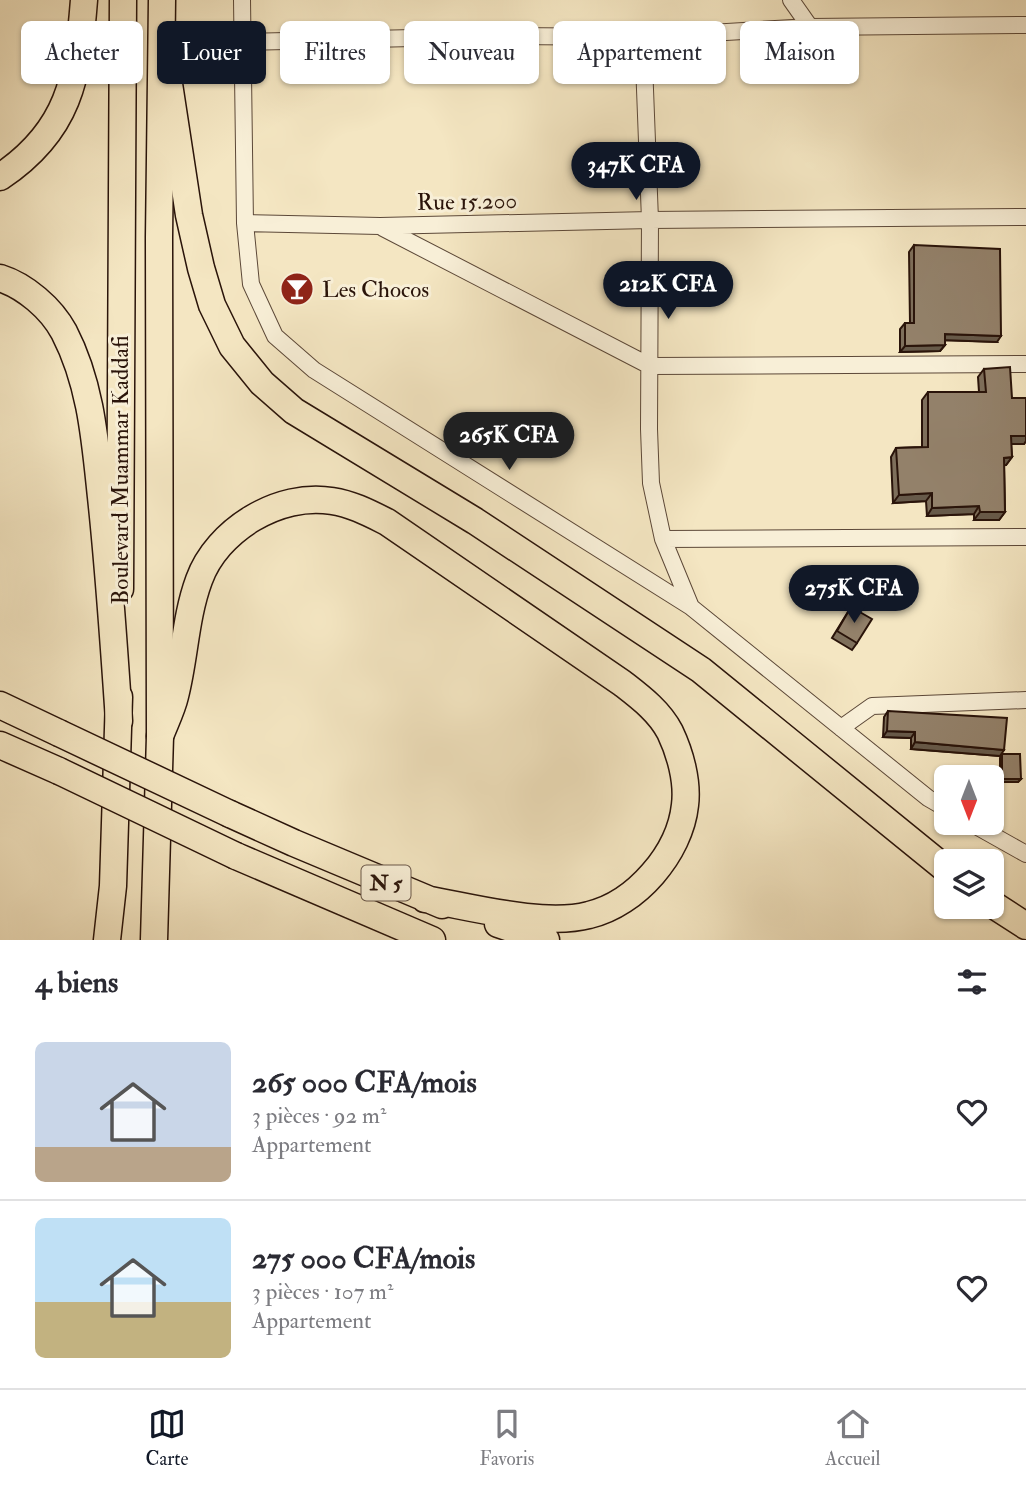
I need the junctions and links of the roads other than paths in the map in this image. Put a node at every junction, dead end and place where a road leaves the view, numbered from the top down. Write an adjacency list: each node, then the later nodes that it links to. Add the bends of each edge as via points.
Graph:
1 (84, 0): 17 (main road, via 69,95 42,142)
2 (123, 0): 30 (main road, Boulevard Muammar Kaddafi)
3 (162, 0): 6 (main road, Boulevard Muammar Kaddafi)
4 (242, 0): 7 (street)
5 (791, 0): 8 (street)
6 (162, 21)
7 (242, 21)
8 (806, 21)
9 (1026, 25): 10 (street)
10 (859, 27)
11 (553, 36): 12 (street)
12 (266, 41)
13 (161, 84): 32 (main road, Boulevard Muammar Kaddafi)
14 (169, 84): 37 (main road, via 189,215 212,305 232,346 262,383 294,411 475,521 701,670)
15 (243, 84): 20 (street)
16 (645, 84): 19 (street)
17 (0, 177)
18 (1026, 217): 19 (street, Rue 15.200)
19 (650, 220): 21 (street, Rue 15.200); 24 (street)
20 (245, 223): 21 (street, Rue 15.200); 27 (street, via 251,284 275,336 313,370)
21 (380, 226): 24 (street)
22 (0, 278): 30 (main road, via 43,305 63,329 80,368 92,416 104,522)
23 (1026, 364): 24 (street)
24 (650, 366): 26 (street, via 651,483)
25 (1026, 537): 26 (street)
26 (663, 539): 27 (street)
27 (691, 607): 31 (street)
28 (1026, 700): 31 (street, via 872,706)
29 (0, 705): 38 (main road, N 5, bridge, via 230,814)
30 (119, 721): 42 (main road, Boulevard Muammar Kaddafi)
31 (841, 728): 34 (street)
32 (160, 736): 38 (main road, via 175,698 199,578 228,537 262,514 308,500 354,506 387,522 622,682 652,708 669,731 684,781 685,805 666,856 634,892 601,912 553,919); 43 (main road, Boulevard Muammar Kaddafi)
33 (0, 745): 41 (main road, N 5, bridge, via 236,856)
34 (934, 801)
35 (993, 835): 36 (street)
36 (1026, 854)
37 (934, 859)
38 (425, 899): 44 (main road, N 5)
39 (1004, 912): 40 (main road)
40 (1026, 926)
41 (428, 939)
42 (107, 940)
43 (154, 940)
44 (546, 940)

